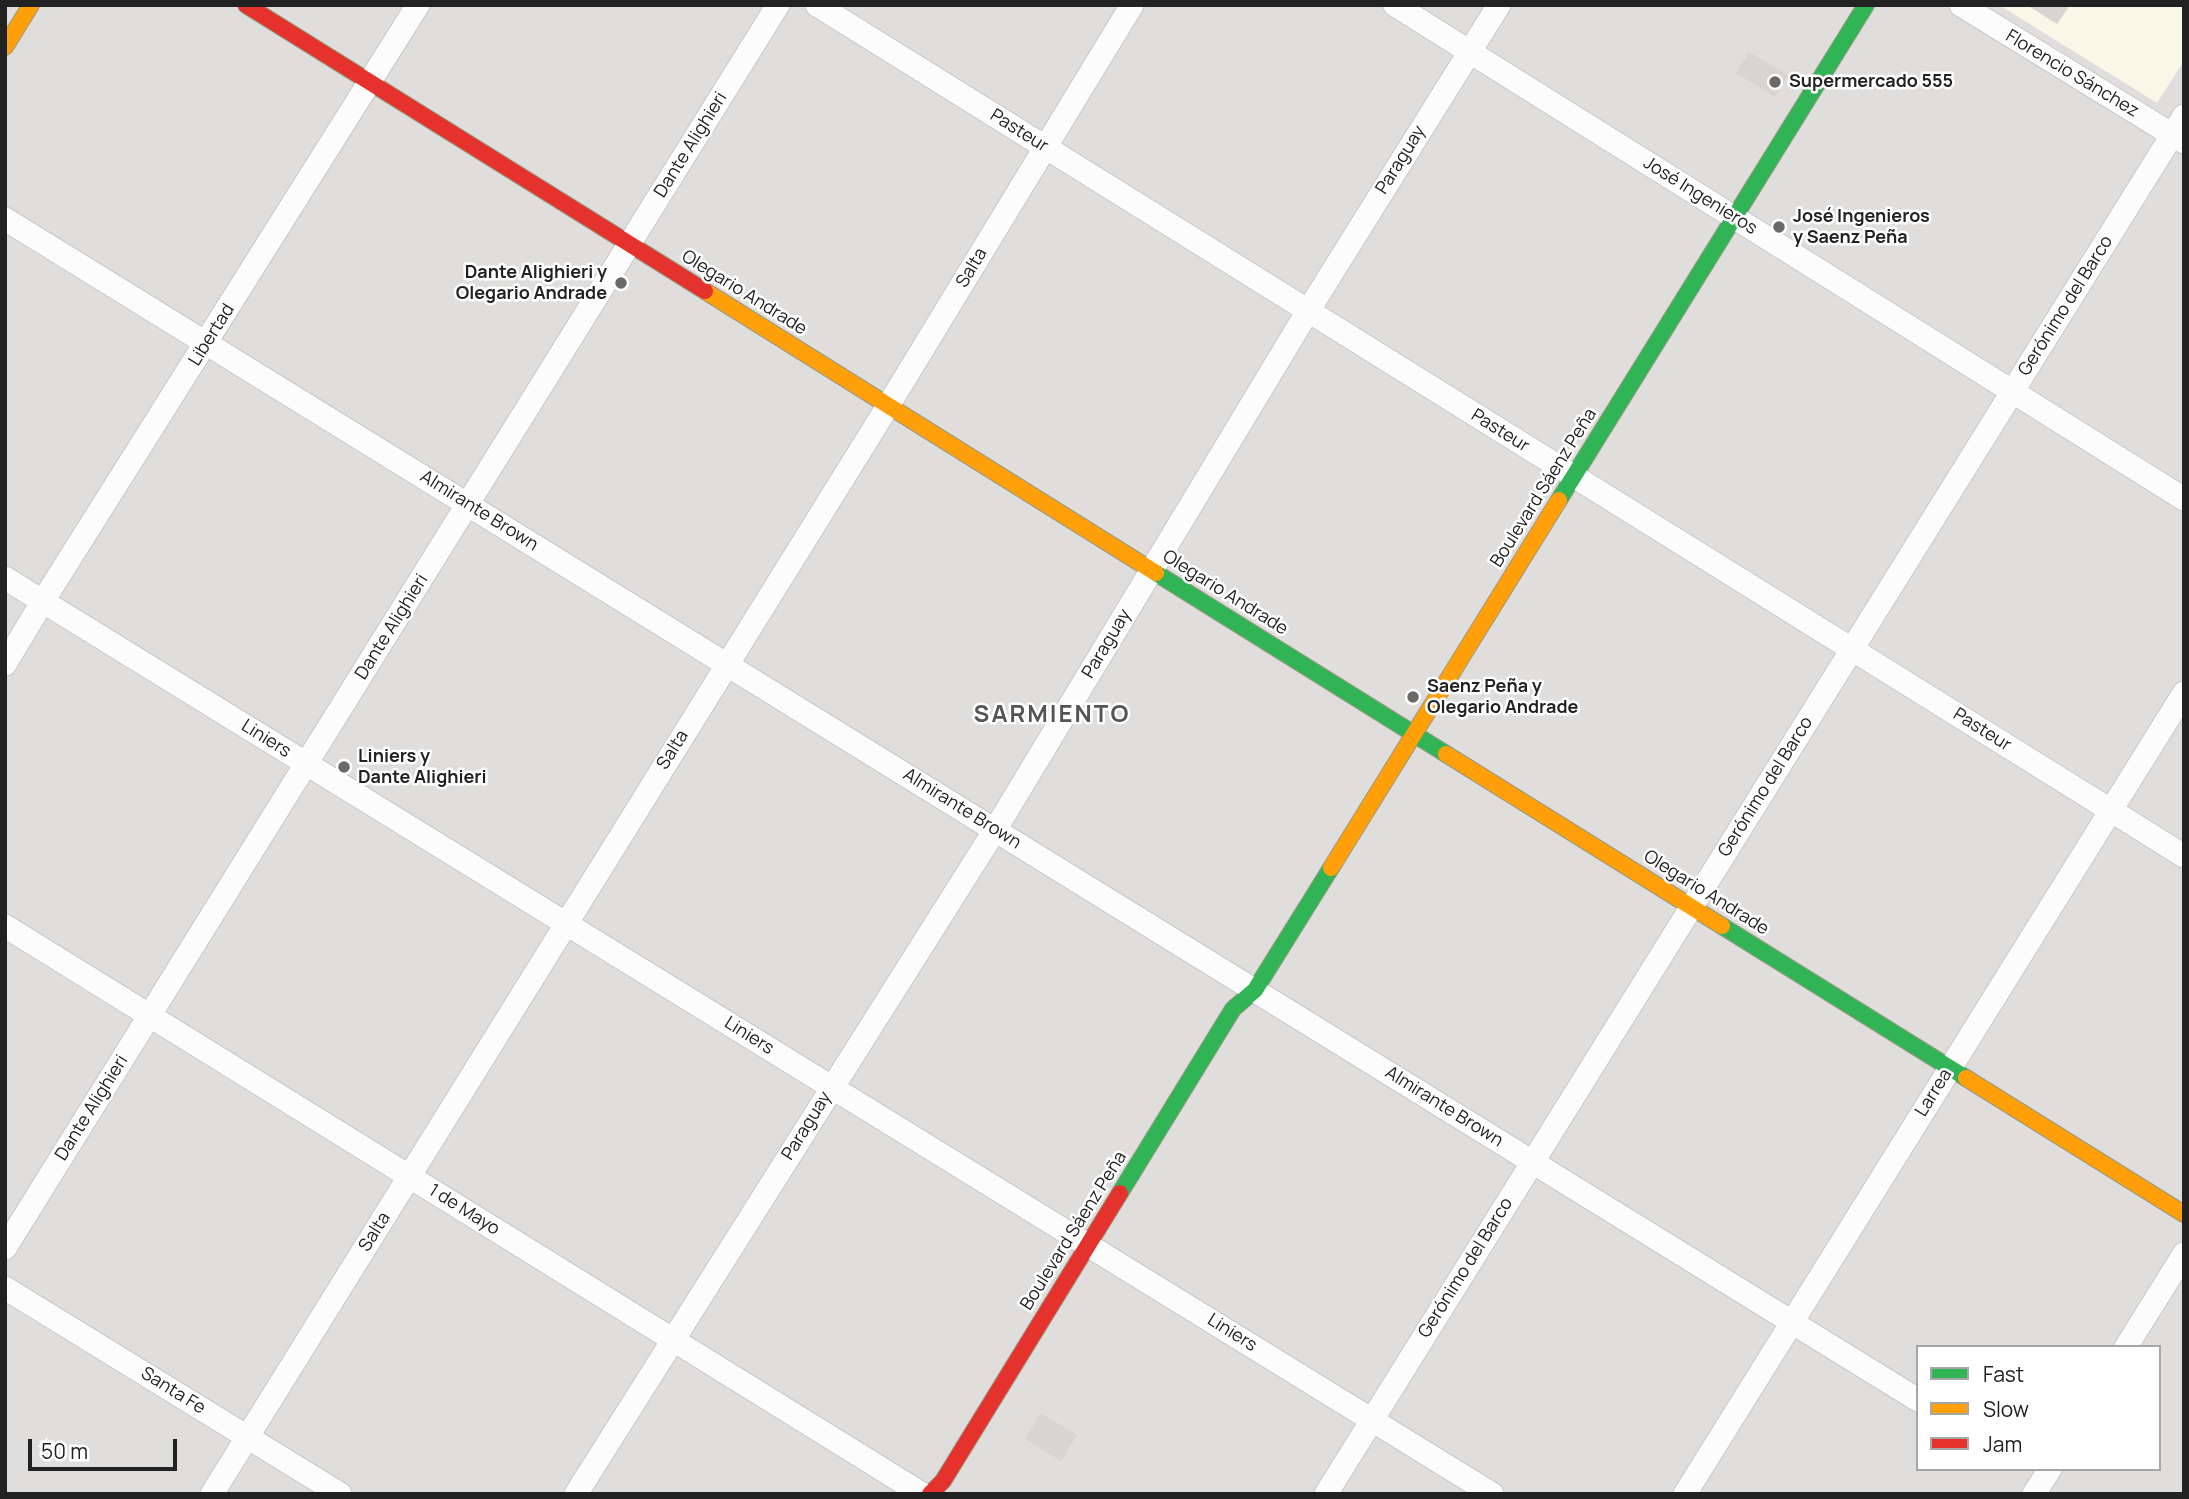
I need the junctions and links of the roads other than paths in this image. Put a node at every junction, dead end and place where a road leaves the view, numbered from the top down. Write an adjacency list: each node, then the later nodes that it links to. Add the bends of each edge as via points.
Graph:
1 (31, 5): 11 (street)
2 (246, 5): 13 (street, Olegario Andrade)
3 (418, 5): 13 (street, Libertad)
4 (778, 5): 18 (street, Dante Alighieri)
5 (817, 5): 15 (street, Pasteur)
6 (1132, 5): 15 (street, Salta)
7 (1395, 5): 12 (street, José Ingenieros)
8 (1499, 5): 12 (street, Paraguay)
9 (1866, 5): 16 (street, Boulevard Sáenz Peña)
10 (1961, 5): 14 (street, Florencio Sánchez)
11 (5, 47)
12 (1469, 51): 16 (street, José Ingenieros); 19 (street, Paraguay)
13 (371, 83): 18 (street, Olegario Andrade); 20 (street, Libertad)
14 (2180, 131): 21 (street, Gerónimo del Barco)
15 (1045, 148): 19 (street, Pasteur); 22 (street, Salta)
16 (1735, 218): 21 (street, José Ingenieros); 23 (street, Boulevard Sáenz Peña)
17 (5, 219): 20 (street, Almirante Brown)
18 (629, 244): 22 (street, Olegario Andrade); 25 (street, Dante Alighieri)
19 (1308, 311): 23 (street, Pasteur); 26 (street, Paraguay)
20 (207, 343): 25 (street, Almirante Brown); 28 (street, Libertad)
21 (2012, 391): 24 (street, José Ingenieros); 29 (street, Gerónimo del Barco)
22 (888, 406): 26 (street, Olegario Andrade); 31 (street, Salta)
23 (1574, 476): 29 (street, Pasteur); 33 (street, Boulevard Sáenz Peña)
24 (2184, 499)
25 (468, 504): 31 (street, Almirante Brown); 34 (street, Dante Alighieri)
26 (1152, 570): 33 (street, Olegario Andrade); 36 (street, Paraguay)
27 (5, 578): 28 (street, Liniers)
28 (43, 601): 30 (street, Libertad); 34 (street, Liniers)
29 (1852, 649): 35 (street, Pasteur); 38 (street, Gerónimo del Barco)
30 (5, 664)
31 (727, 664): 36 (street, Almirante Brown); 39 (street, Salta)
32 (2184, 693): 35 (street, Larrea)
33 (1414, 734): 38 (street, Olegario Andrade); 41 (street, Boulevard Sáenz Peña)
34 (307, 764): 39 (street, Liniers); 43 (street, Dante Alighieri)
35 (2110, 810): 37 (street, Pasteur); 44 (street, Larrea)
36 (995, 830): 41 (street, Almirante Brown); 45 (street, Paraguay)
37 (2184, 856)
38 (1691, 907): 44 (street, Olegario Andrade); 46 (street, Gerónimo del Barco)
39 (566, 923): 45 (street, Liniers); 47 (street, Salta)
40 (5, 926): 43 (street, 1 de Mayo)
41 (1255, 990): 42 (street, Boulevard Sáenz Peña); 46 (street, Almirante Brown); 50 (street, Boulevard Sáenz Peña, via 1233,1009)
42 (1250, 1014)
43 (150, 1016): 47 (street, 1 de Mayo); 49 (street, Dante Alighieri)
44 (1950, 1068): 48 (street, Olegario Andrade); 53 (street, Larrea)
45 (832, 1087): 50 (street, Liniers); 54 (street, Paraguay)
46 (1532, 1162): 53 (street, Almirante Brown); 57 (street, Gerónimo del Barco)
47 (410, 1177): 54 (street, 1 de Mayo); 58 (street, Salta)
48 (2184, 1214)
49 (5, 1248)
50 (1099, 1252): 57 (street, Liniers); 63 (street, Boulevard Sáenz Peña)
51 (2184, 1254): 55 (street)
52 (5, 1288): 58 (street, Santa Fe)
53 (1792, 1322): 56 (street, Almirante Brown); 66 (street, Larrea)
54 (672, 1339): 61 (street, Paraguay); 62 (street, 1 de Mayo)
55 (2127, 1345)
56 (1916, 1399)
57 (1372, 1420): 64 (street, Gerónimo del Barco); 65 (street, Liniers)
58 (247, 1437): 59 (street, Salta); 60 (street, Santa Fe)
59 (212, 1494)
60 (340, 1494)
61 (576, 1494)
62 (922, 1494)
63 (930, 1494)
64 (1326, 1494)
65 (1492, 1494)
66 (1685, 1494)

